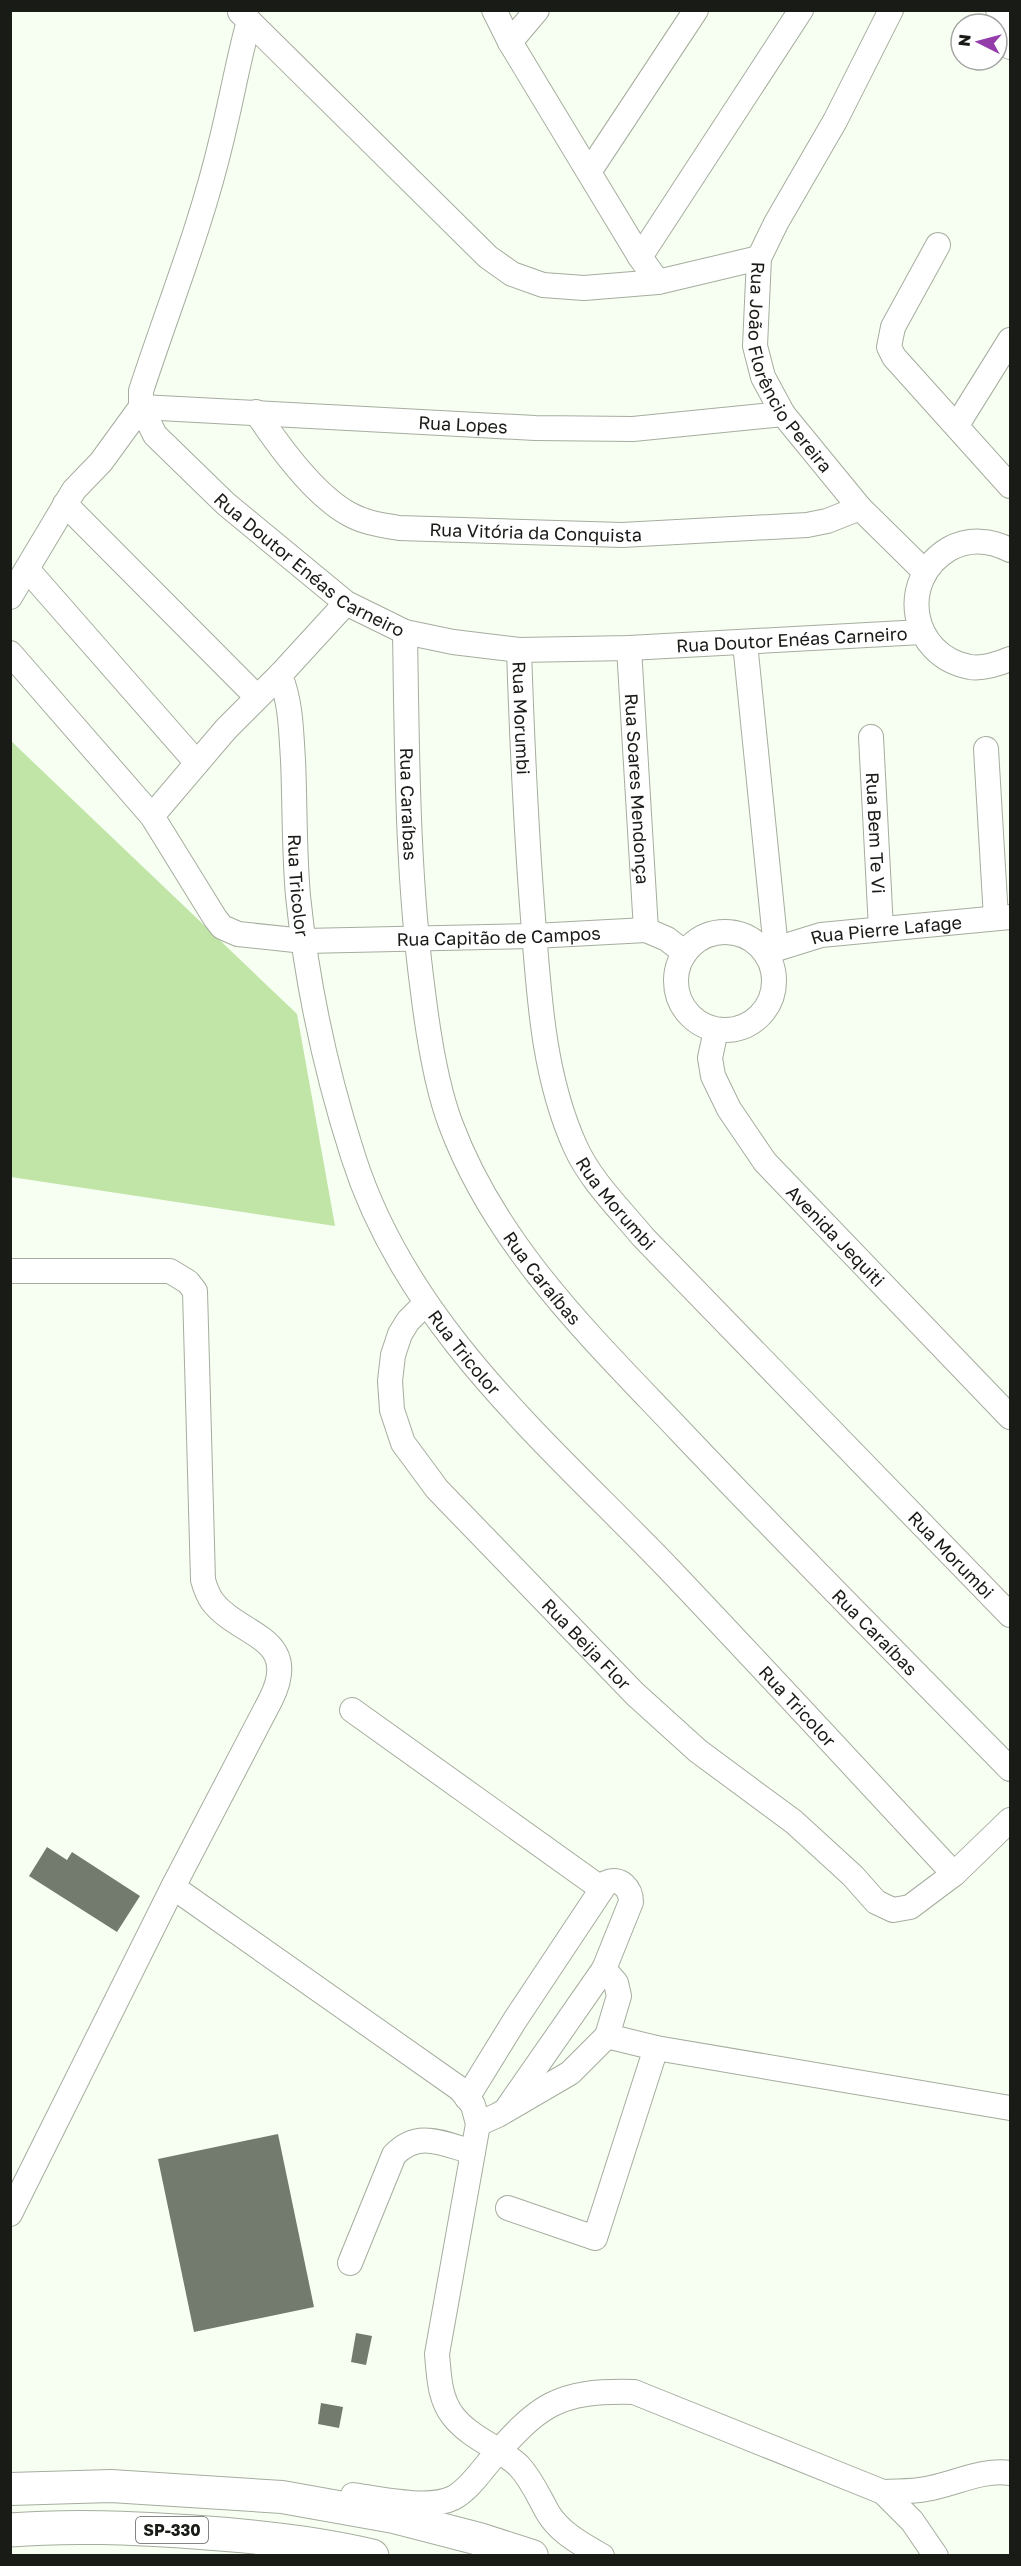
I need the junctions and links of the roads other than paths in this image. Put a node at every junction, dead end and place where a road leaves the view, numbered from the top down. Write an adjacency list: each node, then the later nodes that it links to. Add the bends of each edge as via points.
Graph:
1 (494, 10): 8 (street)
2 (537, 10): 8 (street)
3 (696, 10): 10 (street)
4 (801, 10): 12 (street)
5 (891, 10): 13 (street, Rua João Florêncio Pereira, via 835,122)
6 (998, 10): 9 (street)
7 (243, 16): 14 (street, via 488,257 512,274 543,285 584,288); 16 (street, via 221,143 141,391)
8 (510, 42): 10 (street)
9 (1011, 47)
10 (589, 172): 12 (street)
11 (938, 245): 19 (street, via 893,327 889,347)
12 (640, 257): 14 (street)
13 (759, 258): 14 (street); 18 (street, Rua João Florêncio Pereira, via 755,346 763,377)
14 (658, 282)
15 (1011, 340): 19 (street)
16 (141, 407): 17 (street, Rua Lopes); 21 (street); 27 (street, Rua Doutor Enéas Carneiro, via 155,435 226,504)
17 (256, 412): 18 (street, Rua Lopes, via 535,428 633,429); 22 (street, Rua Vitória da Conquista, via 288,458 348,514 369,523 399,528 622,535 807,525)
18 (783, 414): 22 (street, Rua João Florêncio Pereira)
19 (957, 425): 20 (street)
20 (1011, 486)
21 (65, 504): 24 (street); 36 (street)
22 (860, 508): 25 (street, Rua João Florêncio Pereira)
23 (1011, 550): 25 (street, via 997,543 977,541 956,545 938,556)
24 (27, 569): 26 (street); 39 (street)
25 (925, 572): 29 (street, via 917,591 916,612)
26 (10, 597)
27 (346, 603): 28 (street, Rua Doutor Enéas Carneiro); 35 (street)
28 (405, 632): 32 (street, Rua Doutor Enéas Carneiro); 45 (street, Rua Caraíbas)
29 (922, 632): 30 (street, Rua Doutor Enéas Carneiro); 34 (street, via 951,661 972,667 992,666)
30 (745, 643): 31 (street, Rua Doutor Enéas Carneiro); 47 (street)
31 (628, 648): 32 (street, Rua Doutor Enéas Carneiro); 43 (street, Rua Soares Mendonça)
32 (519, 650): 44 (street, Rua Morumbi, via 524,808)
33 (10, 653): 40 (street, Rua Capitão de Campos)
34 (1011, 659)
35 (280, 675): 36 (street); 46 (street, Rua Tricolor, via 290,709 298,895)
36 (257, 697): 39 (street)
37 (871, 737): 42 (street, Rua Bem Te Vi)
38 (986, 749): 41 (street)
39 (197, 763): 40 (street)
40 (152, 816): 46 (street, Rua Capitão de Campos, via 222,927 238,934)
41 (1003, 918): 42 (street, Rua Pierre Lafage)
42 (881, 929): 47 (street, Rua Pierre Lafage, via 821,935)
43 (646, 930): 44 (street, Rua Capitão de Campos); 48 (street, Rua Capitão de Campos)
44 (534, 936): 45 (street, Rua Capitão de Campos); 53 (street, Rua Morumbi, via 546,1051 557,1099 576,1148 599,1184 643,1237)
45 (416, 937): 46 (street, Rua Capitão de Campos); 55 (street, Rua Caraíbas, via 429,1037 450,1124 477,1182 513,1242 585,1331)
46 (304, 941): 51 (street, Rua Tricolor, via 330,1082 354,1162 387,1237)
47 (772, 952): 48 (street, via 744,935 728,932 711,934); 49 (street, via 773,987 760,1016 731,1030)
48 (685, 953): 49 (street, via 678,967 679,1000 700,1024)
49 (716, 1029): 52 (street, Avenida Jequiti, via 710,1058 713,1076 729,1109 765,1162)
50 (10, 1271): 58 (street, via 170,1271 195,1291 203,1580 213,1602 271,1646 280,1673 278,1686)
51 (425, 1304): 57 (street, Rua Tricolor, via 564,1465 699,1601); 57 (street, Rua Beija Flor, via 400,1334 390,1381 392,1410 403,1443 437,1489 635,1694 698,1750 794,1822 876,1902 893,1910 910,1907)
52 (1011, 1417)
53 (1011, 1615)
54 (352, 1710): 59 (street)
55 (1011, 1769)
56 (1011, 1820): 57 (street)
57 (954, 1874)
58 (173, 1887): 63 (street); 69 (street)
59 (602, 1888): 60 (street, via 615,1881 631,1894); 63 (street)
60 (604, 1969): 61 (street, via 616,1983 619,1996); 65 (street)
61 (607, 2036): 62 (street); 65 (street, via 570,2073)
62 (656, 2048): 64 (street); 68 (street, via 595,2238)
63 (467, 2098): 66 (street)
64 (1011, 2108)
65 (506, 2110): 66 (street)
66 (478, 2124): 67 (street)
67 (473, 2152): 70 (street, via 425,2139 402,2146 394,2155); 71 (street, via 437,2354 441,2391 452,2415 470,2432)
68 (508, 2208)
69 (10, 2214)
70 (350, 2263)
71 (500, 2450): 74 (street, via 532,2417 562,2398 598,2391 634,2392); 75 (street, via 453,2498 421,2504 327,2492); 79 (street, via 531,2481 550,2516 574,2539)
72 (1011, 2474): 74 (street, via 980,2474 925,2490)
73 (10, 2488): 75 (main road, via 111,2486)
74 (883, 2492): 80 (street, via 912,2522)
75 (282, 2497): 78 (main road, via 394,2517)
76 (10, 2530): 77 (highway, SP-330, via 167,2530 267,2538)
77 (372, 2556)
78 (532, 2556)
79 (602, 2556)
80 (936, 2556)

